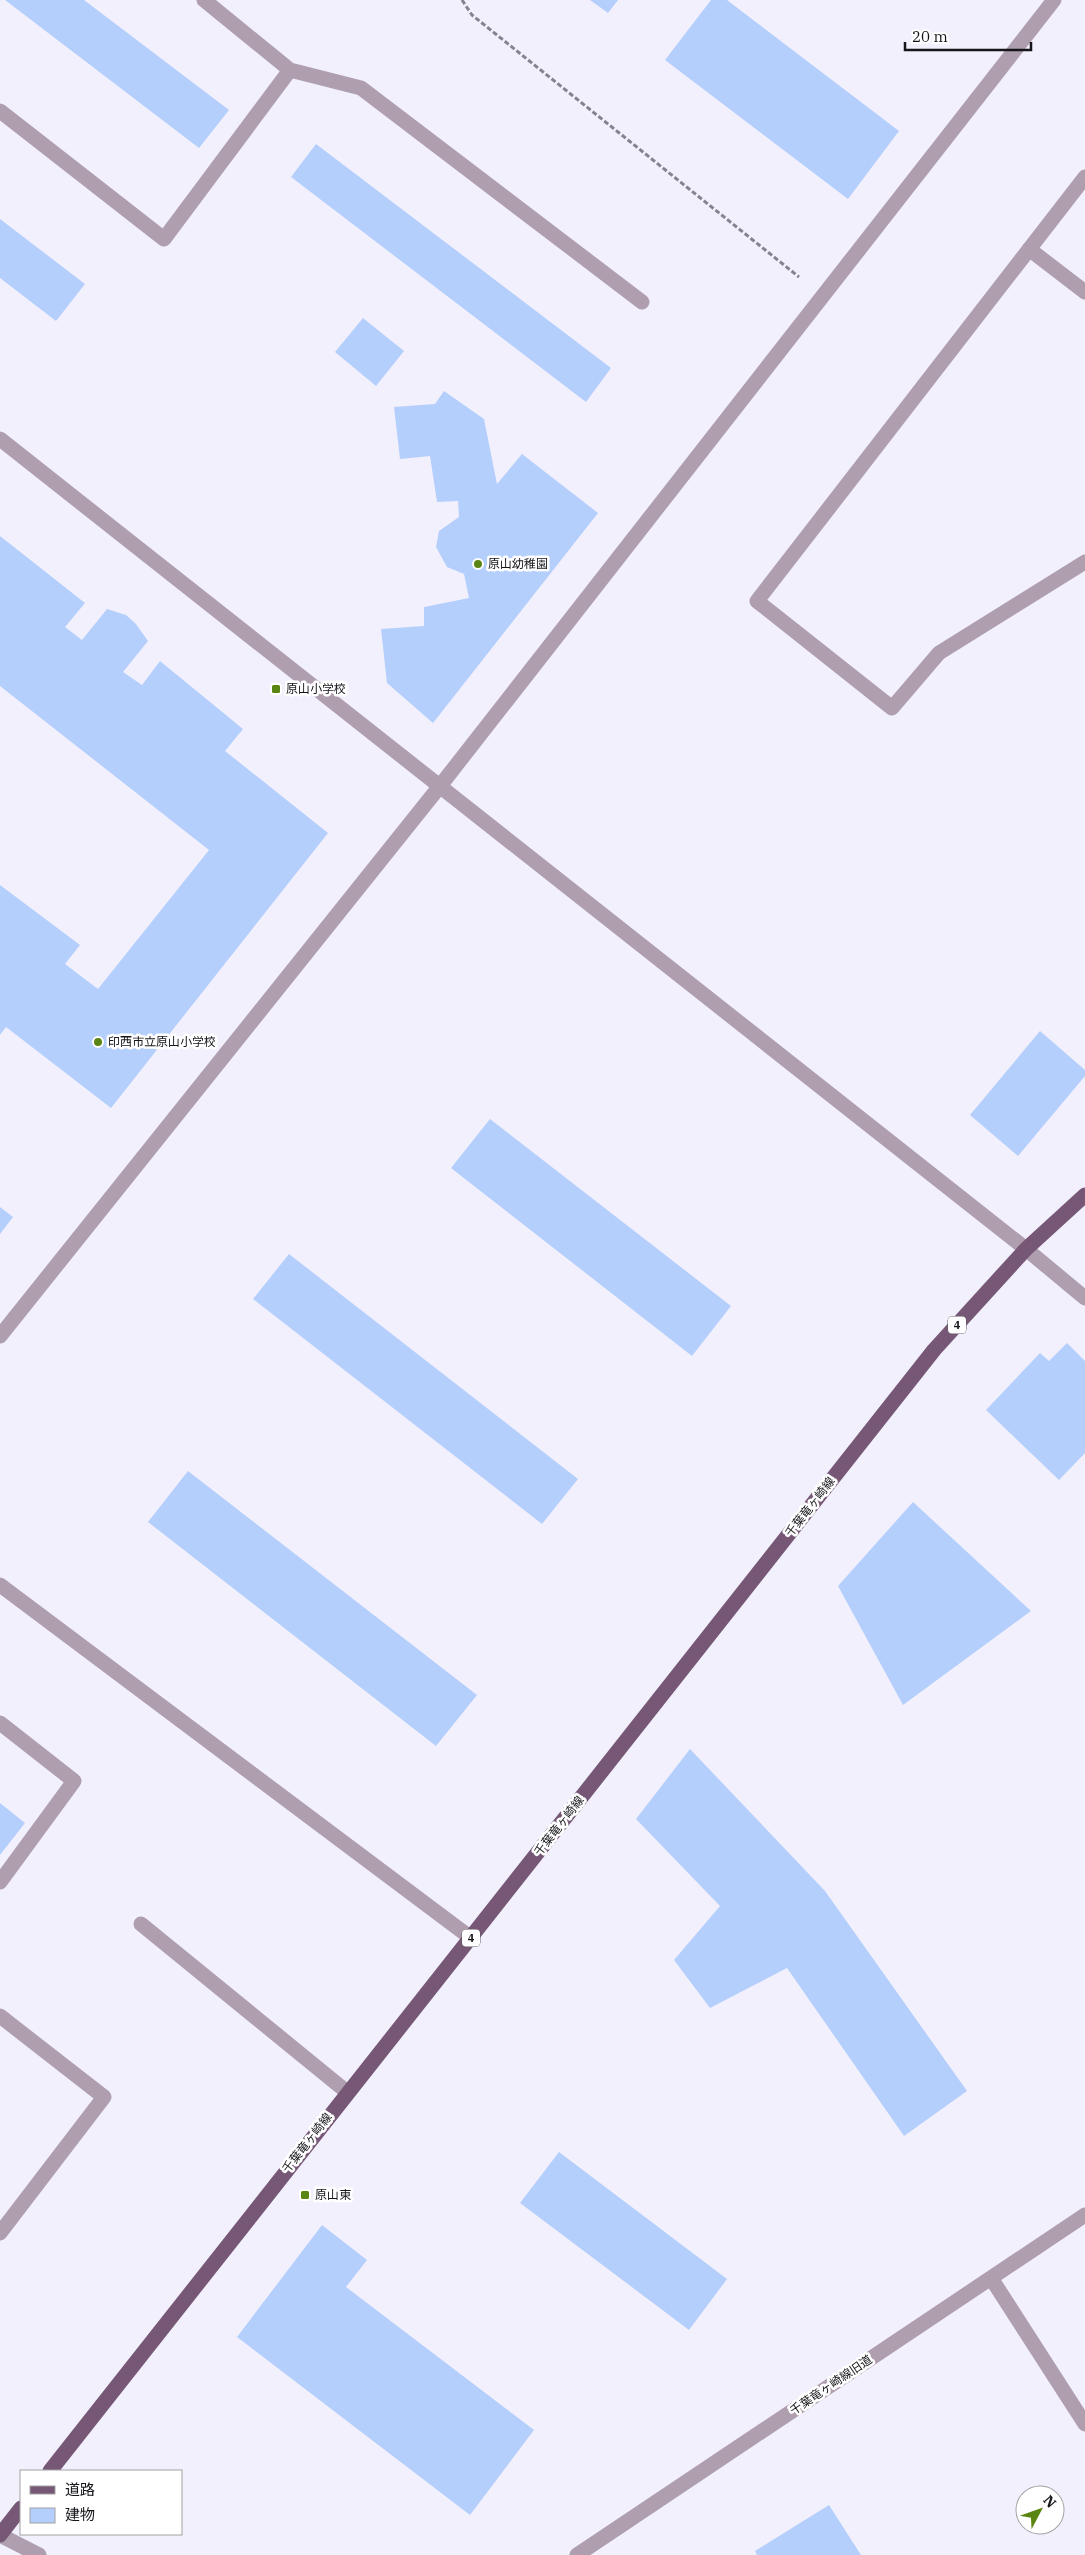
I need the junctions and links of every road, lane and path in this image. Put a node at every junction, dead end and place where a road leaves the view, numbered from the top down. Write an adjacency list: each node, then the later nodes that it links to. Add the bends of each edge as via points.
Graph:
1 (204, 0): 4 (street)
2 (462, 0): 9 (path, via 472,15)
3 (1054, 0): 9 (street)
4 (290, 70): 5 (street, via 164,240); 10 (street, via 361,88)
5 (0, 111)
6 (1085, 177): 7 (street)
7 (1030, 249): 8 (street); 12 (street, via 757,601 892,708 939,653)
8 (1085, 292)
9 (823, 296): 13 (street)
10 (642, 302)
11 (0, 439): 13 (street)
12 (1085, 562)
13 (440, 786): 15 (street); 17 (street)
14 (1085, 1195): 15 (main road, 千葉竜ヶ崎線 / 4)
15 (1026, 1249): 16 (street); 22 (main road, 千葉竜ヶ崎線 / 4, via 934,1350)
16 (1085, 1298)
17 (0, 1336)
18 (0, 1585): 22 (street)
19 (0, 1722): 20 (street, via 74,1781)
20 (0, 1882)
21 (141, 1924): 24 (street)
22 (471, 1938): 24 (main road, 千葉竜ヶ崎線 / 4)
23 (0, 2016): 26 (street, via 104,2097)
24 (347, 2092): 29 (main road, 千葉竜ヶ崎線 / 4)
25 (1085, 2215): 27 (street, 千葉竜ヶ崎線旧道)
26 (0, 2233)
27 (991, 2278): 28 (street); 33 (street, 千葉竜ヶ崎線旧道)
28 (1085, 2424)
29 (51, 2470)
30 (20, 2509): 31 (main road)
31 (0, 2535): 32 (street)
32 (39, 2555)
33 (576, 2555)

